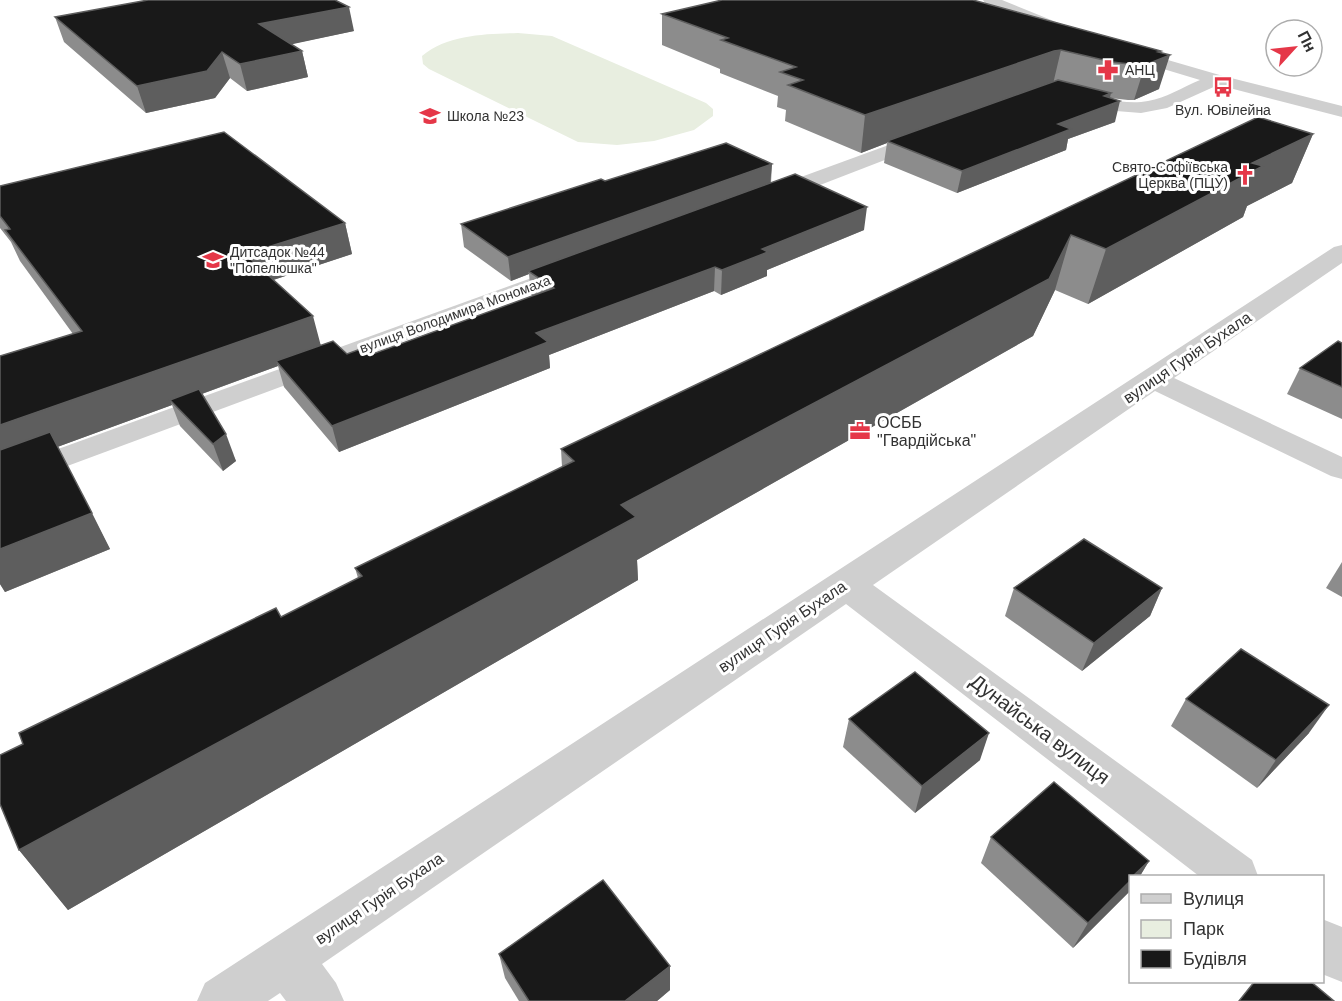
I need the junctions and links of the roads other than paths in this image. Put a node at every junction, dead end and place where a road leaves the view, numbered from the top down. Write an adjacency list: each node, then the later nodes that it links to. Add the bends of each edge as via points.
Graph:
1 (990, 0): 2 (street)
2 (1082, 37)
3 (1112, 48): 4 (street)
4 (1217, 80): 5 (street, via 1141,108); 6 (street)
5 (1052, 91)
6 (1342, 112)
7 (952, 128): 8 (street)
8 (752, 203)
9 (1342, 252): 11 (street, вулиця Гурія Бухала)
10 (597, 261): 13 (street, вулиця Володимира Мономаха)
11 (1155, 380): 12 (street); 14 (street, вулиця Гурія Бухала)
12 (1342, 469)
13 (0, 481)
14 (845, 584): 15 (street, Дунайська вулиця); 18 (street, вулиця Гурія Бухала)
15 (1234, 875)
16 (1324, 944): 17 (street)
17 (1342, 957)
18 (287, 961): 19 (street, вулиця Гурія Бухала); 20 (street)
19 (223, 1001)
20 (318, 1001)

